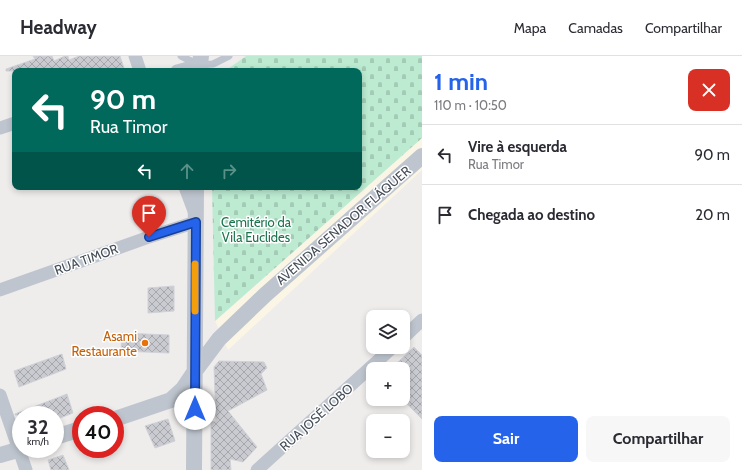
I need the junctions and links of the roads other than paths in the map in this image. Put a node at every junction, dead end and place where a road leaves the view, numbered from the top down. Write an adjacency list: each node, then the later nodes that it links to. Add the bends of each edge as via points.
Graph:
1 (135, 56): 5 (street)
2 (182, 56): 4 (lane)
3 (230, 56): 4 (lane, via 213,64)
4 (200, 64): 6 (street)
5 (139, 68)
6 (187, 68)
7 (12, 124): 8 (street)
8 (0, 128)
9 (422, 156): 17 (street, AVENIDA SENADOR FLÁQUER, via 265,295 220,339)
10 (186, 190): 12 (street)
11 (196, 190): 12 (street)
12 (195, 218): 13 (street, RUA TIMOR); 17 (street)
13 (0, 290)
14 (422, 320): 15 (street)
15 (410, 331)
16 (385, 354): 26 (street, RUA JOSÉ LOBO)
17 (195, 371): 19 (street, AVENIDA SENADOR FLÁQUER, via 183,389 171,400); 25 (street)
18 (0, 395): 20 (street)
19 (124, 416)
20 (12, 427)
21 (12, 451): 22 (street)
22 (0, 455)
23 (23, 458): 24 (street)
24 (26, 470)
25 (194, 470)
26 (257, 470)

